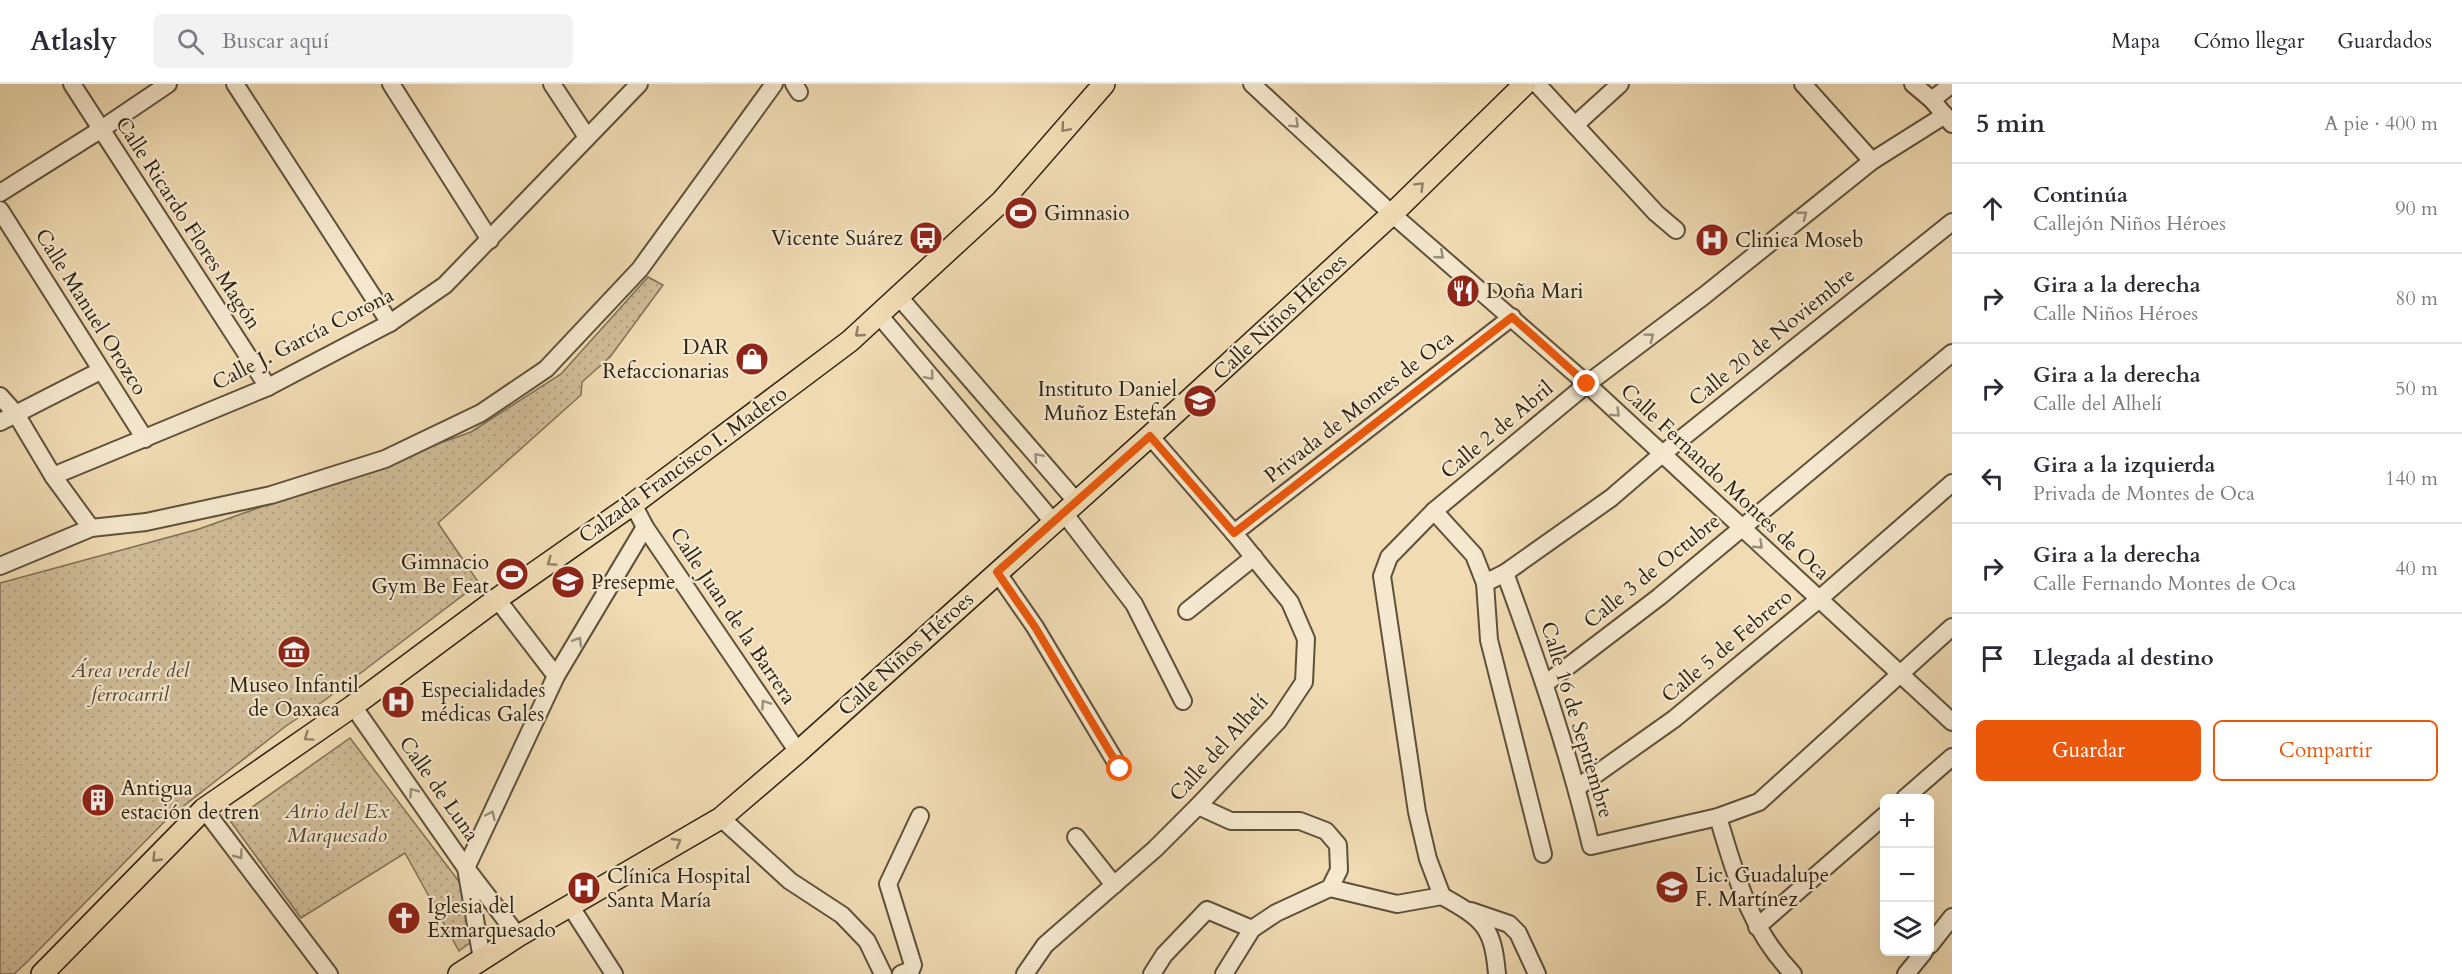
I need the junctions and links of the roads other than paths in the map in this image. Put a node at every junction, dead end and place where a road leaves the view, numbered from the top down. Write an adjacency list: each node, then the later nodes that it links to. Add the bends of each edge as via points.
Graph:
1 (72, 84): 19 (street, Calle Ricardo Flores Magón)
2 (168, 84): 19 (street)
3 (235, 84): 31 (street)
4 (391, 84): 27 (street)
5 (552, 84): 20 (street)
6 (639, 84): 20 (street, Calle J. García Corona)
7 (774, 84): 48 (street, via 640,269 546,369 481,413 385,459 271,495 146,522)
8 (1104, 84): 28 (main road, Calzada Francisco I. Madero, one-way to 28, via 1002,201)
9 (1252, 84): 24 (street, Calle Fernando Montes de Oca, one-way to 24)
10 (1525, 84): 24 (main road, Calle Niños Héroes, one-way to 10)
11 (1537, 84): 18 (street)
12 (1620, 84): 18 (street)
13 (1803, 84): 21 (street)
14 (1912, 84): 16 (street)
15 (1952, 84): 16 (street)
16 (1932, 100): 17 (street)
17 (1948, 120): 21 (street, Calle 2 de Abril)
18 (1575, 125): 26 (street)
19 (100, 130): 22 (street); 35 (street, Calle Ricardo Flores Magón)
20 (587, 137): 27 (street, Calle J. García Corona)
21 (1872, 161): 34 (street, Calle 2 de Abril, one-way to 21)
22 (0, 193)
23 (0, 210): 33 (street, Calle Manuel Orozco)
24 (1392, 214): 30 (street, Calle Fernando Montes de Oca, one-way to 30); 39 (main road, Calle Niños Héroes)
25 (1952, 222): 41 (street, Calle 20 de Noviembre)
26 (1676, 230)
27 (490, 240): 31 (street, Calle J. García Corona, via 445,285)
28 (899, 297): 29 (main road, Calzada Francisco I. Madero); 46 (street, one-way to 28)
29 (879, 315): 44 (main road, Calzada Francisco I. Madero, one-way to 44); 46 (street, one-way to 46)
30 (1512, 317): 34 (street, Calle Fernando Montes de Oca); 50 (street, Privada de Montes de Oca)
31 (390, 323): 35 (street, Calle J. García Corona)
32 (1952, 353): 49 (street, Calle 3 de Octubre)
33 (100, 371): 37 (street); 40 (street, Calle Manuel Orozco)
34 (1587, 384): 41 (street, Calle Fernando Montes de Oca, one-way to 41); 45 (street, Calle 2 de Abril)
35 (268, 387): 40 (street, Calle J. García Corona)
36 (0, 396): 37 (street)
37 (16, 414): 38 (street); 42 (street)
38 (0, 422)
39 (1150, 436): 46 (main road, Calle Niños Héroes); 50 (street, Calle del Alhelí)
40 (145, 439): 42 (street, Calle J. García Corona)
41 (1660, 454): 49 (street, Calle Fernando Montes de Oca); 54 (street, Calle 20 de Noviembre, via 1611,498)
42 (53, 476): 48 (street)
43 (1952, 483): 57 (street, Calle 5 de Febrero)
44 (633, 504): 47 (street, Calle Juan de la Barrera); 56 (main road, Calzada Francisco I. Madero, one-way to 56)
45 (1434, 511): 55 (street, via 1474,555); 82 (street, Calle 2 de Abril, via 1389,557 1382,576 1417,812)
46 (1065, 512): 53 (main road, Calle Niños Héroes); 63 (street, via 1134,604)
47 (645, 527): 61 (street, one-way to 47); 66 (street, Calle Juan de la Barrera, one-way to 47)
48 (91, 528): 52 (street)
49 (1741, 528): 57 (street, Calle Fernando Montes de Oca, one-way to 57); 62 (street, Calle 3 de Octubre)
50 (1234, 533): 51 (street, Calle del Alhelí)
51 (1254, 557): 58 (street); 71 (street, Calle del Alhelí, via 1290,602 1306,639 1304,682 1278,721)
52 (0, 566)
53 (997, 572): 66 (main road, Calle Niños Héroes); 68 (street, via 1035,627)
54 (1505, 573): 55 (street, Calle 20 de Noviembre); 62 (street, Calle 16 de Septiembre)
55 (1485, 583): 78 (street, via 1489,639)
56 (497, 599): 61 (street); 64 (main road, Calzada Francisco I. Madero)
57 (1818, 600): 60 (street, Calle Fernando Montes de Oca); 69 (street, Calle 5 de Febrero, via 1674,719)
58 (1187, 611)
59 (1952, 627): 60 (street, Calle 16 de Septiembre)
60 (1901, 675): 65 (street, Calle Fernando Montes de Oca); 74 (street, Calle 16 de Septiembre, via 1759,802)
61 (556, 676): 79 (street, one-way to 61)
62 (1545, 684): 69 (street, Calle 16 de Septiembre)
63 (1183, 701)
64 (353, 706): 72 (main road, Calzada Francisco I. Madero, one-way to 72); 79 (street, Calle de Luna, one-way to 64)
65 (1952, 722)
66 (798, 752): 75 (main road, Calle Niños Héroes)
67 (1952, 757): 70 (street)
68 (1120, 769)
69 (1578, 787): 74 (street, Calle 16 de Septiembre, via 1591,846)
70 (1910, 794)
71 (1198, 806): 80 (street, Calle del Alhelí); 81 (street, via 1232,821 1300,821 1326,831 1338,845 1339,870)
72 (204, 809): 92 (main road, Calzada Francisco I. Madero, one-way to 92); 93 (street, one-way to 93)
73 (920, 816): 97 (street, via 888,884 913,965)
74 (1718, 817): 86 (street)
75 (720, 818): 83 (main road, Calle Niños Héroes, one-way to 75); 96 (street, via 790,881 842,915 867,941)
76 (1880, 819): 86 (street)
77 (1076, 837): 80 (street)
78 (1543, 854)
79 (466, 868): 88 (street, Calle de Luna); 91 (street, Calle de Luna)
80 (1114, 885): 98 (street, Calle del Alhelí, via 1045,945)
81 (1330, 888): 82 (street, via 1390,903); 87 (street)
82 (1442, 896): 84 (street)
83 (570, 907): 88 (main road, Calle Niños Héroes); 95 (street)
84 (1467, 910): 101 (street, via 1489,931 1495,946); 102 (street, via 1509,924 1518,933)
85 (1952, 917): 89 (street)
86 (1757, 927): 103 (street)
87 (1252, 929): 99 (street, via 1207,910); 100 (street)
88 (518, 936): 91 (main road, Calle Niños Héroes)
89 (1934, 939)
90 (1920, 956): 104 (street)
91 (482, 959): 94 (main road, Calle Niños Héroes)
92 (42, 974)
93 (329, 974)
94 (459, 974)
95 (614, 974)
96 (883, 974)
97 (901, 974)
98 (1025, 974)
99 (1152, 974)
100 (1224, 974)
101 (1497, 974)
102 (1537, 974)
103 (1793, 974)
104 (1906, 974)

